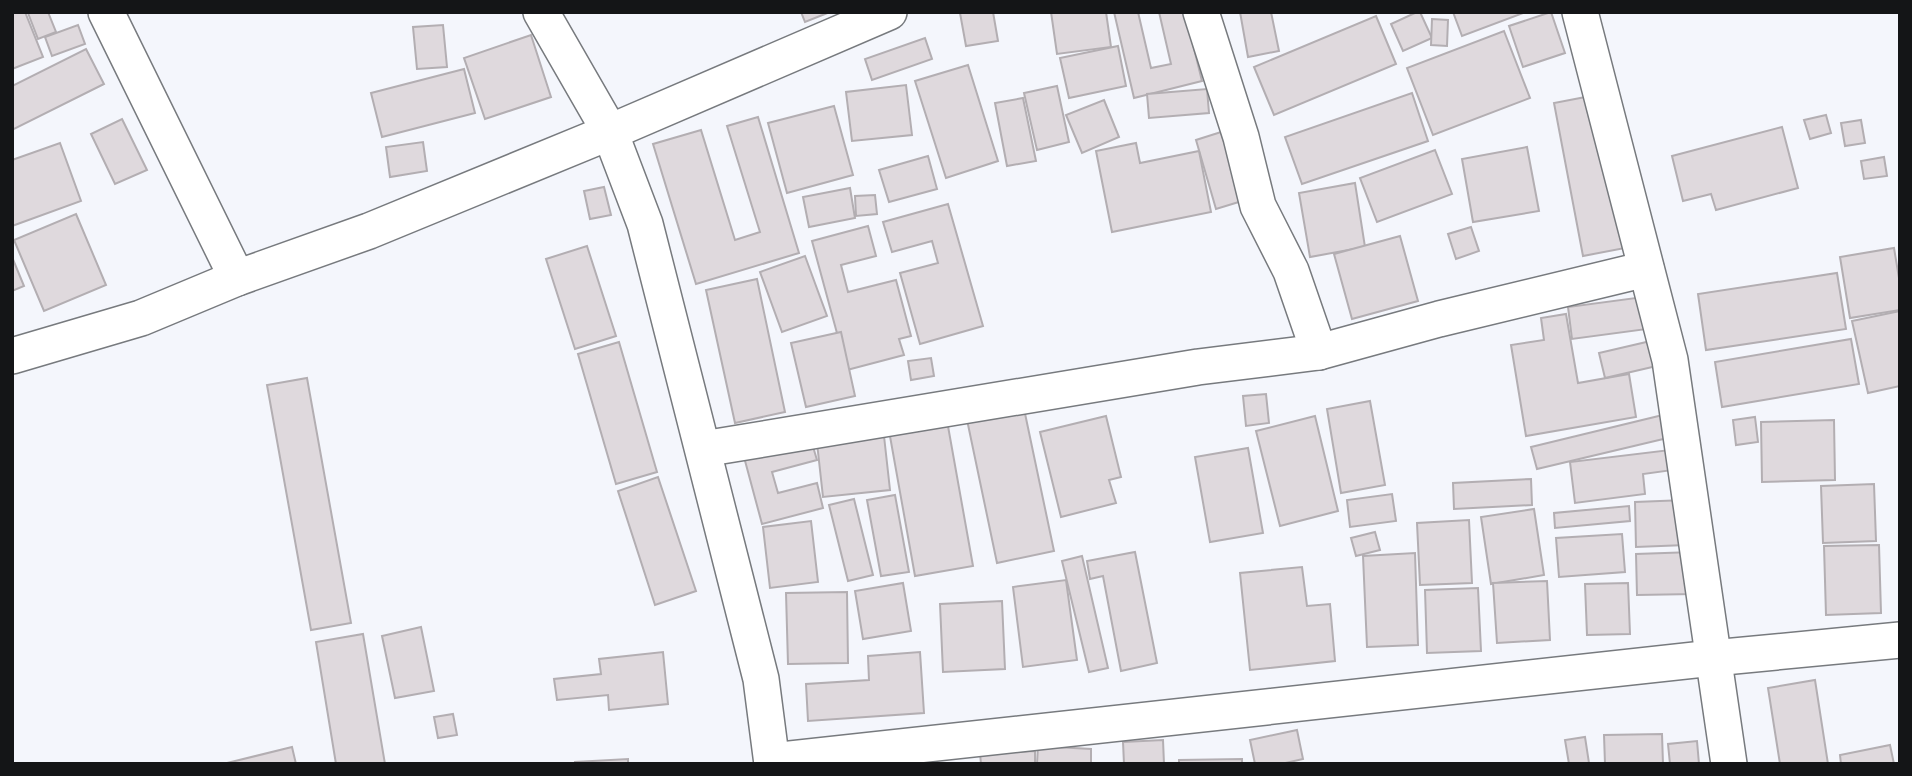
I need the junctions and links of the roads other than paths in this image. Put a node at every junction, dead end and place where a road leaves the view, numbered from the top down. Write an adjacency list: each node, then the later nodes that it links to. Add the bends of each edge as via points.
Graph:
1 (106, 12): 8 (street)
2 (541, 12): 6 (street)
3 (889, 12): 6 (street)
4 (1201, 12): 9 (street, via 1258,206 1291,271)
5 (1580, 12): 7 (street)
6 (610, 132): 8 (street, via 369,231); 11 (street, via 645,224)
7 (1646, 269): 9 (street); 13 (street, via 1670,360)
8 (237, 278): 10 (street, via 141,318)
9 (1319, 352): 11 (street, via 1185,369)
10 (12, 356)
11 (703, 449): 14 (street, via 761,679)
12 (1900, 640): 13 (street)
13 (1713, 658): 14 (street); 15 (street)
14 (772, 762)
15 (1729, 764)

